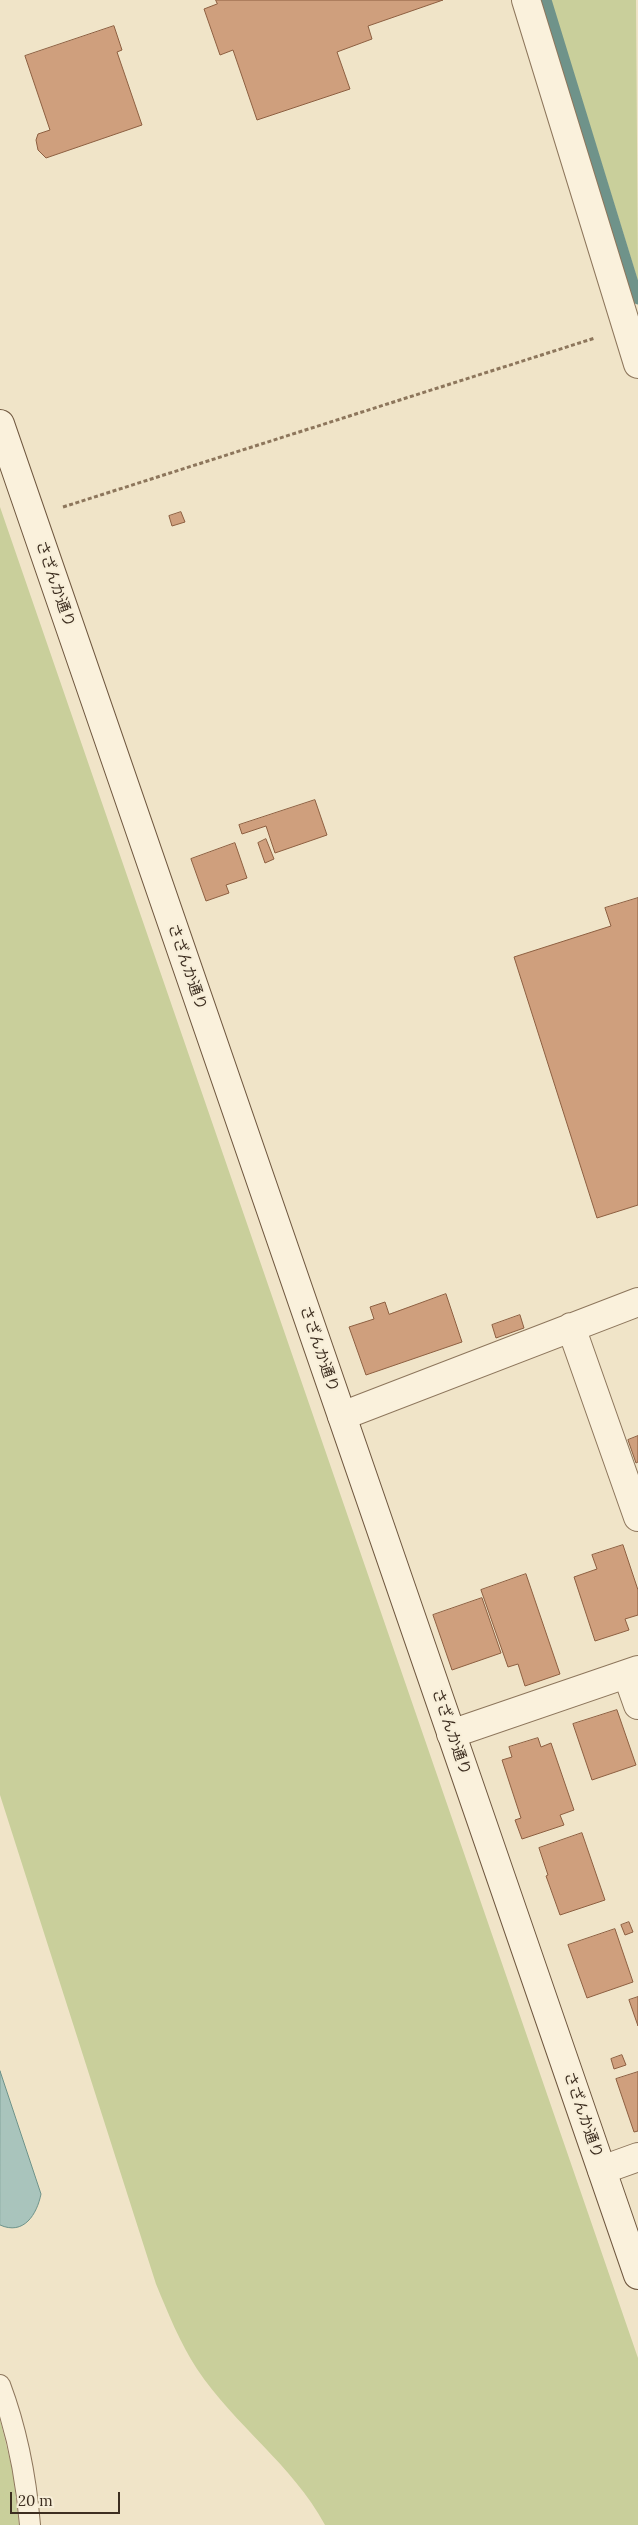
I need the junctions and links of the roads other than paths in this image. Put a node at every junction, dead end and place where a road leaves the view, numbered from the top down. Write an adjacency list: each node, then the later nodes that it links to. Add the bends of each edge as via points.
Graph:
1 (526, 0): 2 (street)
2 (638, 364)
3 (0, 424): 6 (street, さざんか通り)
4 (638, 1302): 5 (street)
5 (572, 1328): 6 (street); 7 (street)
6 (342, 1416): 10 (street, さざんか通り)
7 (638, 1517)
8 (633, 1672): 9 (street); 10 (street)
9 (638, 1705)
10 (451, 1734): 12 (street, さざんか通り)
11 (638, 2157): 12 (street)
12 (602, 2170): 13 (street, さざんか通り)
13 (638, 2275)
14 (0, 2385): 15 (lane, via 16,2433)
15 (30, 2525)

